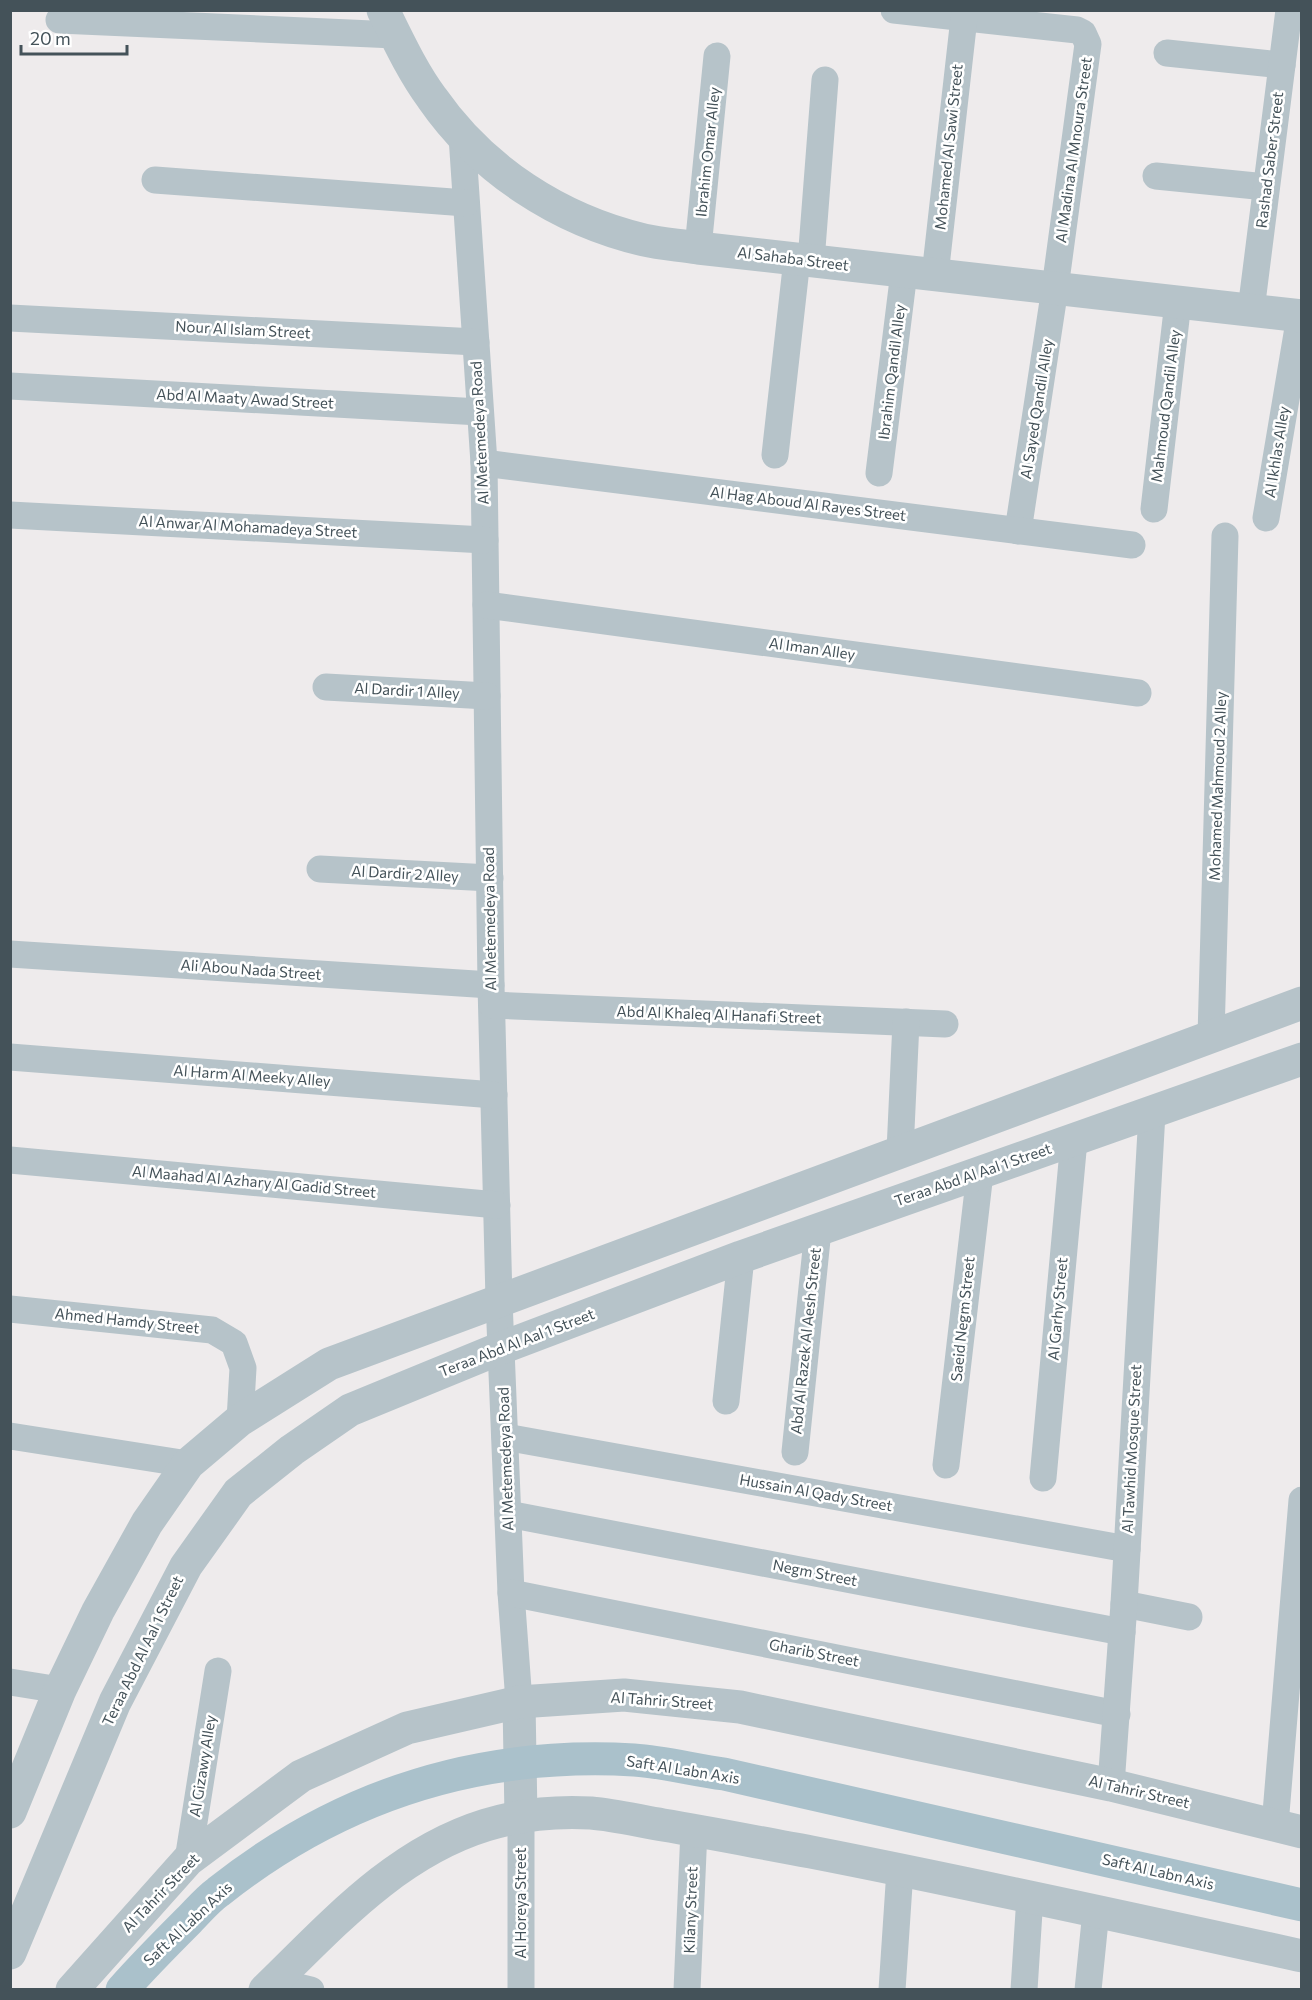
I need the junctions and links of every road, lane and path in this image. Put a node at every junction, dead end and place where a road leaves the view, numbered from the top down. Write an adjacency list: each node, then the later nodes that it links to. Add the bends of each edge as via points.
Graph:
1 (894, 10): 3 (street, Al Madina Al Mnoura Street)
2 (1289, 10): 8 (street, Rashad Saber Street)
3 (964, 18): 17 (street, Mohamed Al Sawi Street); 18 (street, Al Madina Al Mnoura Street, via 1077,30 1088,44)
4 (59, 20): 5 (street)
5 (389, 23): 10 (street, Al Sahaba Street, via 432,99)
6 (1167, 53): 8 (street)
7 (717, 56): 15 (street, Ibrahim Omar Alley)
8 (1282, 65): 13 (street, Rashad Saber Street)
9 (825, 80): 16 (street)
10 (462, 136): 14 (street, Al Metemedeya Road); 15 (street, Al Sahaba Street, via 501,173 546,203 594,225 645,240)
11 (1156, 176): 13 (street)
12 (155, 180): 14 (street)
13 (1266, 187): 20 (street, Rashad Saber Street)
14 (466, 203): 23 (street, Al Metemedeya Road)
15 (698, 248): 16 (street, Al Sahaba Street)
16 (804, 260): 17 (street, Al Sahaba Street); 26 (street)
17 (920, 273): 18 (street, Al Sahaba Street); 28 (street, Ibrahim Qandil Alley)
18 (1055, 288): 19 (street, Al Sahaba Street); 32 (street, Al Sayed Qandil Alley)
19 (1178, 302): 20 (street, Al Sahaba Street); 29 (street, Mahmoud Qandil Alley)
20 (1251, 310): 21 (street, Al Sahaba Street)
21 (1301, 316): 31 (street, Al Ikhlas Alley)
22 (10, 318): 23 (street, Nour Al Islam Street)
23 (476, 342): 25 (street, Al Metemedeya Road)
24 (10, 387): 25 (street, Abd Al Maaty Awad Street)
25 (480, 412): 27 (street, Al Metemedeya Road)
26 (776, 455)
27 (484, 463): 32 (street, Al Hag Aboud Al Rayes Street); 34 (street, Al Metemedeya Road)
28 (879, 472)
29 (1155, 509)
30 (10, 515): 34 (street, Al Anwar Al Mohamadeya Street)
31 (1266, 518)
32 (1018, 531): 35 (street, Al Hag Aboud Al Rayes Street)
33 (1226, 536): 47 (street, Mohamed Mahmoud 2 Alley)
34 (485, 540): 36 (street, Al Metemedeya Road)
35 (1132, 545)
36 (486, 605): 38 (street, Al Iman Alley); 39 (street, Al Metemedeya Road)
37 (326, 687): 39 (street, Al Dardir 1 Alley)
38 (1138, 693)
39 (487, 696): 41 (street, Al Metemedeya Road)
40 (320, 869): 41 (street, Al Dardir 2 Alley)
41 (490, 878): 43 (street, Al Metemedeya Road)
42 (10, 954): 43 (street, Ali Abou Nada Street)
43 (492, 995): 45 (street, Abd Al Khaleq Al Hanafi Street); 50 (street, Al Metemedeya Road)
44 (1302, 1003): 47 (street)
45 (906, 1022): 46 (street, Abd Al Khaleq Al Hanafi Street); 53 (street)
46 (945, 1024)
47 (1211, 1036): 53 (street)
48 (10, 1057): 50 (street, Al Harm Al Meeky Alley)
49 (1302, 1059): 51 (street, Teraa Abd Al Aal 1 Street)
50 (494, 1095): 56 (street, Al Metemedeya Road)
51 (1152, 1113): 52 (street, Teraa Abd Al Aal 1 Street); 72 (street, Al Tawhid Mosque Street)
52 (1074, 1140): 55 (street, Teraa Abd Al Aal 1 Street); 69 (street, Al Garhy Street)
53 (900, 1151): 59 (street)
54 (10, 1160): 56 (street, Al Maahad Al Azhary Al Gadid Street)
55 (980, 1173): 57 (street, Teraa Abd Al Aal 1 Street); 68 (street, Saeid Negm Street)
56 (497, 1205): 59 (street, Al Metemedeya Road)
57 (818, 1230): 58 (street, Teraa Abd Al Aal 1 Street); 66 (street, Abd Al Razek Al Aesh Street)
58 (741, 1257): 61 (street, Teraa Abd Al Aal 1 Street); 62 (street)
59 (499, 1300): 61 (street, Al Metemedeya Road); 63 (street, via 329,1364)
60 (10, 1309): 63 (street, Ahmed Hamdy Street, via 212,1330 234,1343 243,1368)
61 (501, 1348): 65 (street, Al Metemedeya Road); 93 (street, Teraa Abd Al Aal 1 Street, via 350,1410 238,1493 186,1566 115,1702)
62 (726, 1401)
63 (240, 1420): 67 (street)
64 (10, 1436): 67 (street)
65 (505, 1437): 71 (street, Al Metemedeya Road); 72 (street, Hussain Al Qady Street)
66 (795, 1452)
67 (188, 1464): 79 (street, via 142,1533)
68 (946, 1465)
69 (1043, 1478)
70 (1302, 1500): 85 (street)
71 (508, 1514): 73 (street, Al Metemedeya Road); 76 (street, Negm Street)
72 (1127, 1549): 74 (street, Al Tawhid Mosque Street)
73 (511, 1593): 80 (street, Al Metemedeya Road); 81 (street, Gharib Street)
74 (1124, 1604): 75 (street); 76 (street, Al Tawhid Mosque Street)
75 (1189, 1617)
76 (1122, 1632): 81 (street, Al Tawhid Mosque Street)
77 (218, 1671): 87 (street, Al Gizawy Alley)
78 (10, 1682): 79 (street)
79 (60, 1690): 83 (street)
80 (519, 1702): 82 (street, Al Tahrir Street, via 624,1695 740,1707); 84 (street); 87 (street, Al Tahrir Street, via 406,1728 301,1776)
81 (1117, 1714): 82 (street, Al Tawhid Mosque Street)
82 (1111, 1785): 85 (street, Al Tahrir Street)
83 (10, 1812)
84 (521, 1817): 86 (street, via 592,1813); 95 (street, via 454,1837 393,1871); 100 (street, Al Horeya Street)
85 (1288, 1828)
86 (694, 1830): 88 (street); 101 (street, Kilany Street)
87 (188, 1860): 96 (street, Al Tahrir Street)
88 (900, 1870): 89 (street); 102 (street)
89 (1030, 1896): 91 (street); 103 (street)
90 (1302, 1905): 97 (main road, Saft Al Labn Axis, via 724,1774 635,1760 545,1760 456,1773 370,1801 290,1841 217,1893)
91 (1096, 1911): 94 (street); 104 (street)
92 (1302, 1926): 98 (main road, Saft Al Labn Axis, via 726,1797 639,1782 551,1781 464,1794 380,1820 301,1859 229,1910)
93 (10, 1953)
94 (1302, 1956)
95 (269, 1985): 99 (street)
96 (72, 1989)
97 (122, 1989)
98 (150, 1989)
99 (311, 1989)
100 (529, 1989)
101 (687, 1989)
102 (892, 1989)
103 (1024, 1989)
104 (1089, 1989)

